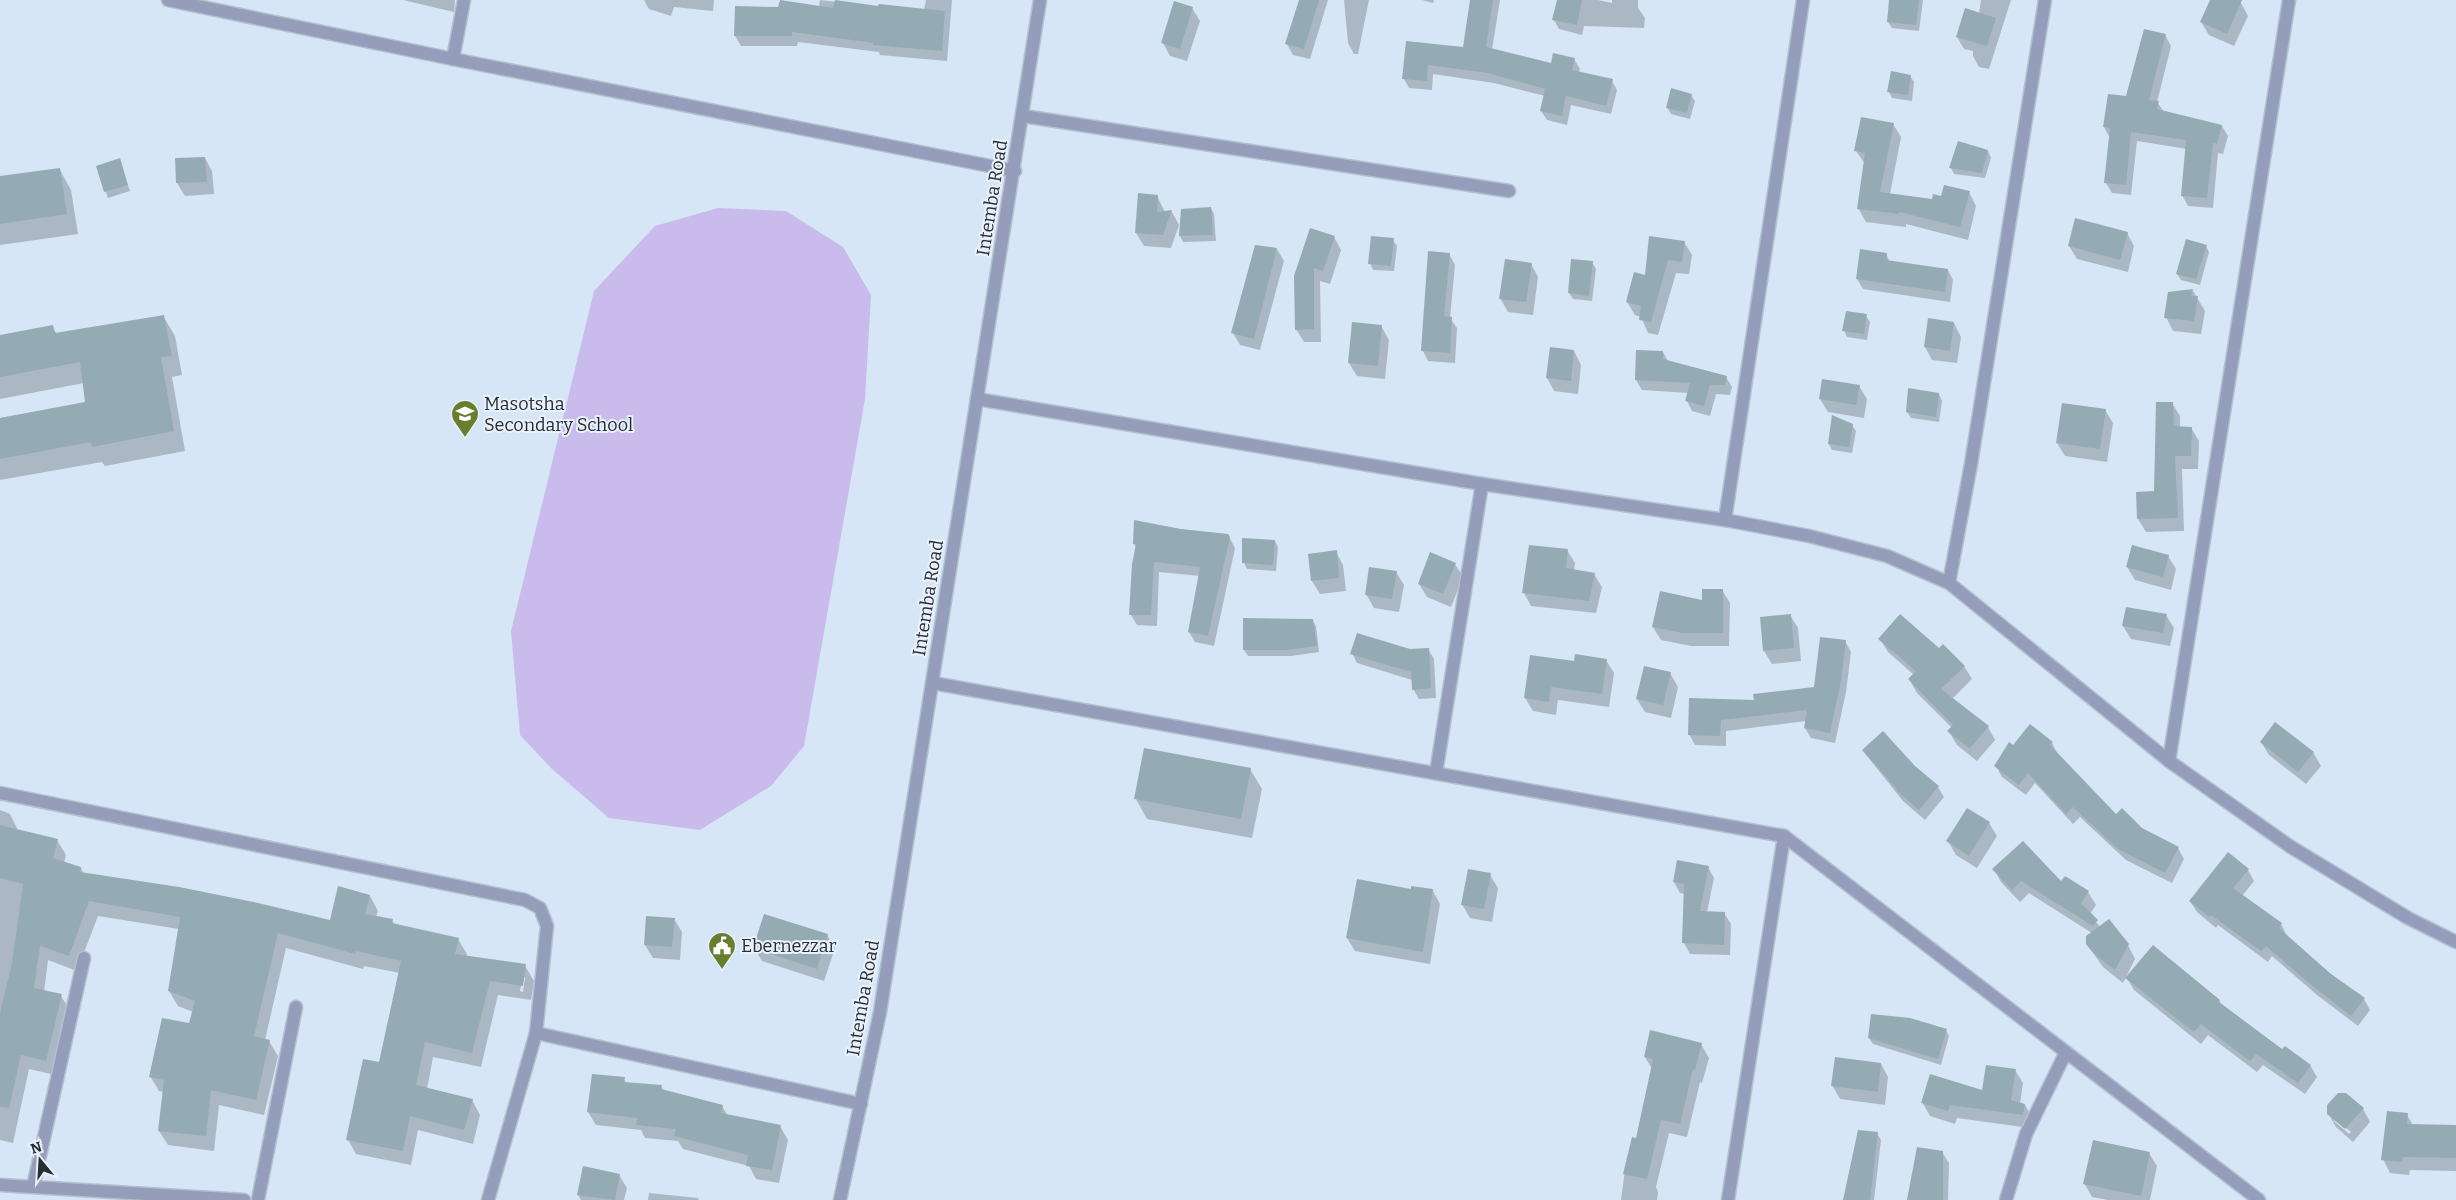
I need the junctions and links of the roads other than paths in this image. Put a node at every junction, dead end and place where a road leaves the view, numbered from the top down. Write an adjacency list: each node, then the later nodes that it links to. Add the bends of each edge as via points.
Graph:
1 (168, 0): 7 (street)
2 (464, 0): 7 (street)
3 (1040, 0): 8 (street, Intemba Road)
4 (1803, 0): 13 (street)
5 (2045, 0): 14 (street)
6 (2289, 0): 16 (street)
7 (453, 59): 9 (street)
8 (1023, 116): 9 (street, Intemba Road); 10 (street)
9 (1014, 170): 11 (street, Intemba Road)
10 (1509, 191)
11 (977, 399): 12 (street); 15 (street, Intemba Road)
12 (1482, 484): 13 (street); 17 (street)
13 (1725, 520): 14 (street, via 1809,536 1887,556)
14 (1949, 583): 16 (street)
15 (932, 683): 17 (street); 25 (street, Intemba Road, via 880,1012)
16 (2169, 761): 20 (street, via 2291,847 2408,918)
17 (1436, 773): 19 (street)
18 (0, 792): 23 (street, via 525,900 540,908 547,926)
19 (1784, 836): 24 (street); 32 (street)
20 (2456, 942)
21 (84, 958): 27 (street)
22 (296, 1006): 29 (street)
23 (536, 1033): 25 (street); 30 (street)
24 (2066, 1052): 33 (street, via 2026,1134); 34 (street)
25 (861, 1104): 31 (street, Intemba Road)
26 (0, 1185): 27 (street)
27 (33, 1187): 28 (street)
28 (244, 1200)
29 (258, 1200)
30 (488, 1200)
31 (840, 1200)
32 (1728, 1200)
33 (2006, 1200)
34 (2259, 1200)

